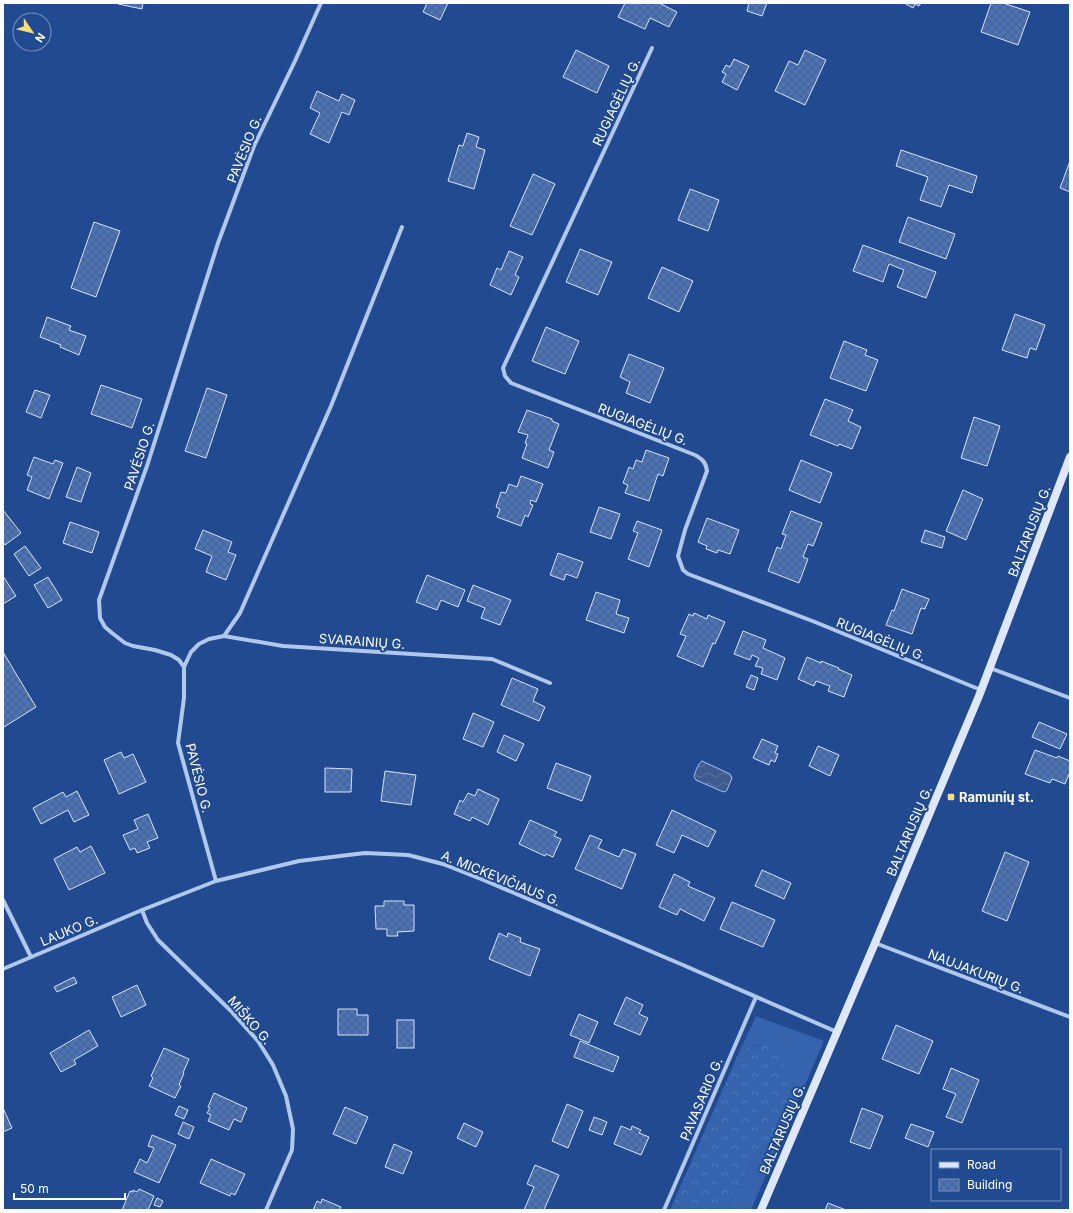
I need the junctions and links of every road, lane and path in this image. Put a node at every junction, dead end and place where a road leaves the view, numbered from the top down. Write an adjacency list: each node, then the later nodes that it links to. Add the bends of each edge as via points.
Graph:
1 (321, 3): 7 (street, PAVĖSIO G., via 254,146 218,243 147,466 99,600 100,618 112,633 133,646 171,655 179,660)
2 (652, 48): 9 (street, RUGIAGĖLIŲ G., via 503,368 504,376 510,383 702,459 707,470 678,556 683,570 688,574 815,622)
3 (402, 227): 5 (street, via 328,413 240,612)
4 (1070, 458): 6 (main road, BALTARUSIŲ G.)
5 (224, 636): 7 (street, SVARAINIŲ G., via 199,644 191,652); 8 (street, SVARAINIŲ G., via 283,646 492,659)
6 (990, 667): 9 (main road, BALTARUSIŲ G.); 10 (street)
7 (184, 668): 11 (street, PAVĖSIO G., via 184,698 178,743)
8 (550, 683)
9 (981, 690): 14 (main road, BALTARUSIŲ G.)
10 (1070, 698)
11 (216, 881): 13 (street, A. MICKEVIČIAUS G.); 17 (street, A. MICKEVIČIAUS G., via 299,861 365,853 408,855 443,864 486,881)
12 (3, 900): 15 (street)
13 (142, 910): 15 (street, LAUKO G.); 20 (street, MIŠKO G., via 158,940 258,1041 273,1065 286,1096 293,1129 292,1150)
14 (875, 943): 18 (street, NAUJAKURIŲ G.); 19 (main road, BALTARUSIŲ G.)
15 (31, 957): 16 (street, LAUKO G.)
16 (3, 969)
17 (756, 997): 19 (street, A. MICKEVIČIAUS G.); 21 (street, PAVASARIO G.)
18 (1070, 1017)
19 (837, 1032): 22 (main road, BALTARUSIŲ G.)
20 (266, 1210)
21 (664, 1210)
22 (761, 1210)

